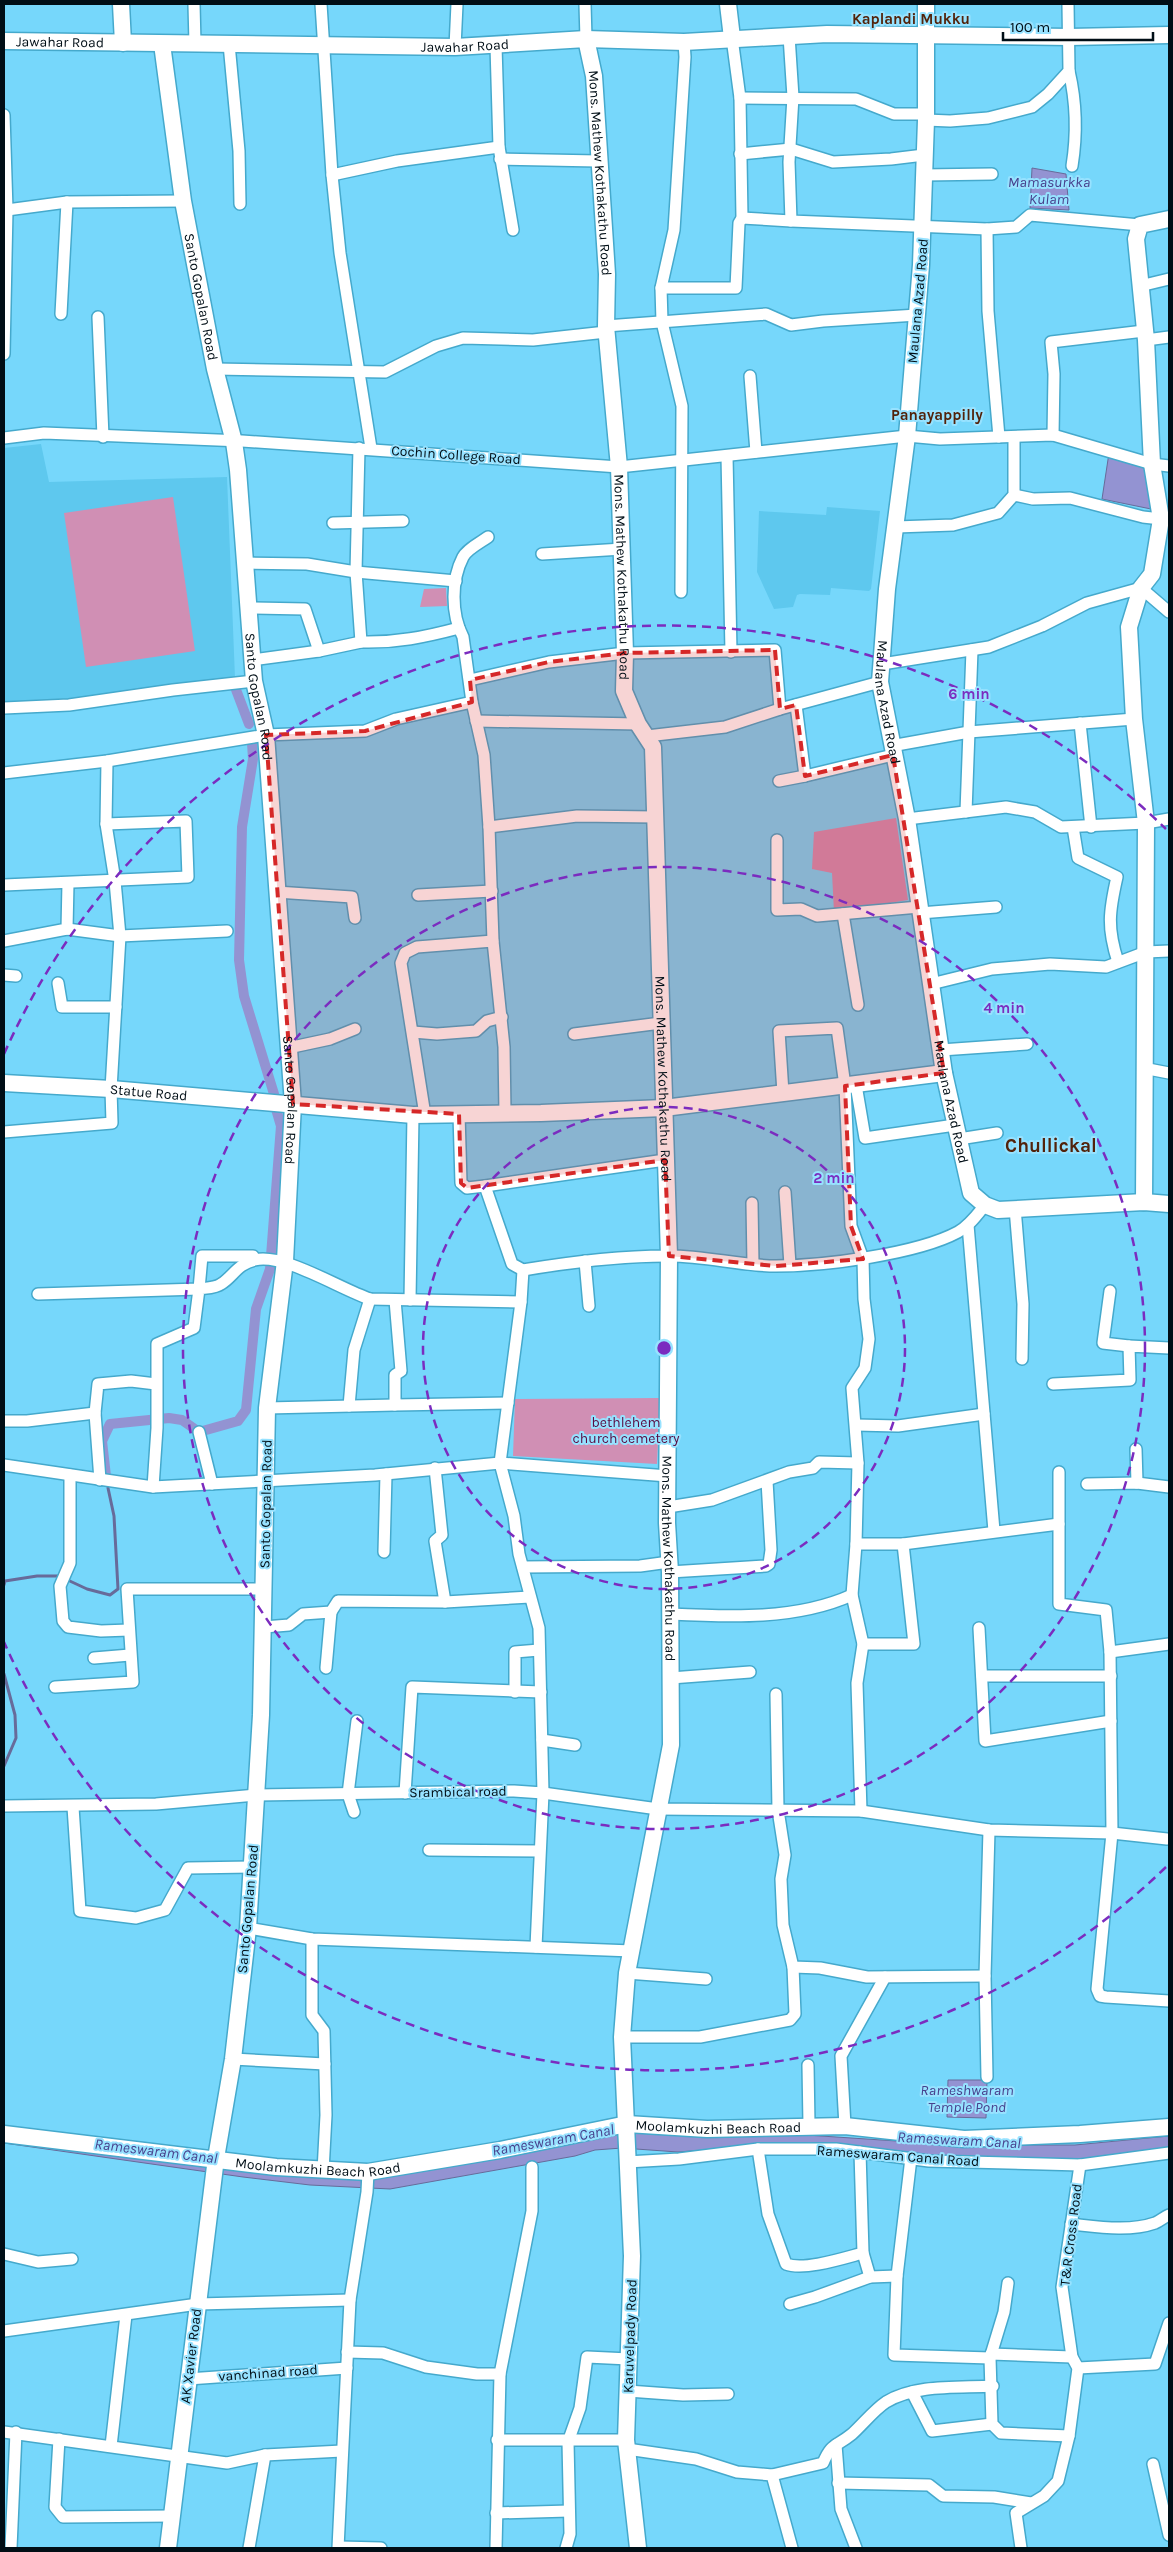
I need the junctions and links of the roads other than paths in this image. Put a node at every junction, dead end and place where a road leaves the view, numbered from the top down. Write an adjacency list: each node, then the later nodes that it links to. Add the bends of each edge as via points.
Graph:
1 (121, 4): 16 (street)
2 (194, 4): 19 (street)
3 (321, 4): 21 (street)
4 (457, 4): 23 (street)
5 (585, 4): 14 (street)
6 (728, 4): 13 (street)
7 (926, 4): 9 (street, Maulana Azad Road)
8 (1068, 4): 12 (street)
9 (926, 34): 11 (street, Jawahar Road); 12 (street, Jawahar Road); 28 (street, Maulana Azad Road)
10 (1169, 35): 12 (street, Jawahar Road)
11 (789, 36): 13 (street, Jawahar Road); 25 (street)
12 (1068, 37): 24 (street)
13 (732, 38): 17 (street, Jawahar Road); 26 (street)
14 (586, 39): 17 (street, Jawahar Road); 22 (street, Jawahar Road); 33 (street, Mons. Mathew Kothakathu Road, via 594,76)
15 (4, 41): 16 (street, Jawahar Road)
16 (123, 42): 18 (street, Jawahar Road)
17 (684, 42): 51 (street, via 678,190 674,230)
18 (162, 44): 19 (street, Jawahar Road); 38 (street, Santo Gopalan Road)
19 (195, 44): 20 (street, Jawahar Road)
20 (229, 44): 21 (street, Jawahar Road); 40 (street, via 239,142)
21 (325, 45): 23 (street, Jawahar Road); 36 (street)
22 (496, 46): 23 (street, Jawahar Road); 30 (street)
23 (455, 47)
24 (1069, 71): 28 (street, via 1032,107 988,118 950,121); 34 (street, via 1073,86 1075,146)
25 (793, 97): 26 (street); 28 (street, via 856,99 894,114); 29 (street)
26 (740, 98): 31 (street)
27 (4, 114): 41 (street)
28 (926, 117): 32 (street, Maulana Azad Road)
29 (791, 150): 31 (street); 32 (street, via 833,162); 44 (street)
30 (500, 153): 33 (street); 36 (street, via 397,162); 48 (street)
31 (740, 154): 42 (street)
32 (924, 155): 37 (street, Maulana Azad Road)
33 (598, 161): 56 (street, Mons. Mathew Kothakathu Road, via 607,274)
34 (1072, 166)
35 (992, 174): 37 (street)
36 (332, 175): 61 (street, via 340,253)
37 (924, 175): 46 (street, Maulana Azad Road)
38 (183, 201): 39 (street); 60 (street, Santo Gopalan Road)
39 (66, 202): 41 (street); 52 (street)
40 (240, 204)
41 (7, 210): 59 (street)
42 (742, 218): 44 (street); 51 (street, via 738,232 736,288)
43 (1169, 219): 45 (street)
44 (791, 221): 46 (street)
45 (1140, 225): 47 (street, via 1030,215 1016,227); 50 (street, via 1136,239)
46 (924, 226): 47 (street); 53 (street, Maulana Azad Road)
47 (987, 229): 66 (street, via 988,312)
48 (513, 230)
49 (1169, 279): 50 (street)
50 (1140, 286): 57 (street)
51 (661, 288): 55 (street)
52 (61, 314)
53 (917, 315): 55 (street, via 823,320 792,325 766,314); 64 (street, Maulana Azad Road)
54 (98, 317): 65 (street)
55 (662, 322): 56 (street); 73 (street, via 682,406)
56 (606, 329): 61 (street, via 533,340 464,338 436,346 385,372); 76 (street, Mons. Mathew Kothakathu Road)
57 (1145, 335): 58 (street); 63 (street, via 1051,342); 74 (street)
58 (1169, 337)
59 (4, 354)
60 (215, 369): 61 (street); 69 (street, Santo Gopalan Road)
61 (359, 372): 70 (street)
62 (750, 376): 71 (street)
63 (1053, 435): 67 (street, Cochin College Road); 74 (street, Cochin College Road)
64 (907, 436): 66 (street, Cochin College Road, via 940,439); 71 (street, Cochin College Road); 82 (street, Maulana Azad Road)
65 (103, 437): 68 (street, Cochin College Road, via 44,433); 69 (street, Cochin College Road)
66 (999, 437): 67 (street, Cochin College Road)
67 (1014, 437): 77 (street)
68 (4, 438)
69 (234, 442): 70 (street, Cochin College Road); 86 (street, Santo Gopalan Road)
70 (365, 448): 76 (street, Cochin College Road); 81 (street)
71 (756, 452): 72 (street, Cochin College Road)
72 (727, 456): 73 (street, Cochin College Road); 97 (street)
73 (680, 460): 76 (street, Cochin College Road); 90 (street)
74 (1152, 464): 75 (street, Cochin College Road); 78 (street)
75 (1169, 466)
76 (618, 467): 84 (street, Mons. Mathew Kothakathu Road)
77 (1014, 495): 78 (street, via 1033,499 1070,498); 82 (street, via 998,513 953,526)
78 (1161, 519): 89 (street, via 1152,574)
79 (402, 522): 81 (street)
80 (333, 523): 81 (street)
81 (357, 523): 87 (street)
82 (896, 527): 100 (street, Maulana Azad Road, via 887,589)
83 (488, 537): 88 (street, via 464,555)
84 (622, 549): 85 (street); 98 (street, Mons. Mathew Kothakathu Road)
85 (542, 554)
86 (246, 563): 87 (street, via 307,564); 91 (street, Santo Gopalan Road)
87 (356, 572): 88 (street); 94 (street)
88 (456, 581): 93 (street)
89 (1141, 588): 92 (street); 95 (street, via 1087,603 1042,626 990,647); 108 (street, via 1130,627)
90 (681, 592)
91 (248, 608): 96 (street, via 305,609); 99 (street, Santo Gopalan Road)
92 (1169, 612)
93 (459, 628): 94 (street, via 390,643); 101 (street)
94 (361, 642): 96 (street)
95 (972, 650): 100 (street); 112 (street)
96 (319, 651): 99 (street)
97 (731, 652): 98 (street); 107 (street, via 775,650)
98 (625, 653): 101 (street, via 548,662); 111 (street, Mons. Mathew Kothakathu Road, via 624,691)
99 (252, 660): 102 (street, Santo Gopalan Road)
100 (882, 664): 103 (street, Maulana Azad Road)
101 (470, 680): 104 (street)
102 (254, 681): 106 (street, via 69,705); 113 (street, Santo Gopalan Road)
103 (880, 682): 105 (street); 114 (street, Maulana Azad Road)
104 (472, 702): 109 (street); 113 (street, via 396,720 365,731)
105 (796, 705): 107 (street); 117 (street)
106 (4, 708)
107 (780, 709): 111 (street, via 725,727)
108 (1134, 719): 110 (street); 123 (street)
109 (476, 720): 111 (street); 126 (street, via 484,755)
110 (1080, 723): 112 (street); 125 (street)
111 (642, 730): 120 (street, Mons. Mathew Kothakathu Road, via 653,747)
112 (969, 732): 114 (street); 119 (street)
113 (266, 735): 115 (street); 133 (street, Santo Gopalan Road)
114 (892, 751): 117 (street); 121 (street, Maulana Azad Road)
115 (107, 761): 116 (street); 124 (street)
116 (4, 773)
117 (805, 776): 118 (street)
118 (779, 781)
119 (966, 812): 121 (street); 127 (street, via 1022,808 1061,827)
120 (655, 817): 126 (street, via 577,816); 154 (street, Mons. Mathew Kothakathu Road)
121 (907, 819): 136 (street, Maulana Azad Road)
122 (1169, 819): 123 (street)
123 (1146, 823): 125 (street); 145 (street)
124 (106, 824): 129 (street); 129 (street, via 186,821 188,877)
125 (1091, 826): 127 (street)
126 (489, 827): 132 (street)
127 (1073, 827): 146 (street, via 1078,858 1117,877 1110,935)
128 (777, 840): 137 (street, via 778,910 801,909 817,916)
129 (115, 881): 130 (street); 141 (street)
130 (68, 883): 131 (street); 139 (street)
131 (4, 885)
132 (492, 891): 134 (street); 143 (street)
133 (276, 892): 138 (street, via 352,897); 159 (street, Santo Gopalan Road)
134 (418, 895)
135 (996, 907): 136 (street)
136 (920, 910): 137 (street); 150 (street, Maulana Azad Road)
137 (843, 914): 151 (street)
138 (355, 918)
139 (67, 929): 141 (street); 142 (street)
140 (227, 931): 141 (street)
141 (120, 936): 152 (street)
142 (4, 941)
143 (493, 941): 153 (street); 156 (street, via 417,947 405,953 402,963)
144 (1169, 951): 145 (street)
145 (1146, 952): 146 (street); 161 (street)
146 (1118, 962): 150 (street, via 1106,967 1050,964 992,969)
147 (4, 976): 148 (street)
148 (16, 976)
149 (58, 983): 152 (street, via 62,1007)
150 (931, 984): 160 (street, Maulana Azad Road)
151 (858, 1005)
152 (116, 1007): 166 (street)
153 (502, 1018): 156 (street, via 487,1021 476,1031); 170 (street)
154 (661, 1023): 157 (street); 169 (street, Mons. Mathew Kothakathu Road)
155 (355, 1029): 159 (street, via 330,1039)
156 (413, 1032): 172 (street)
157 (574, 1034)
158 (1027, 1044): 160 (street)
159 (288, 1048): 168 (street, Santo Gopalan Road)
160 (941, 1050): 162 (street, Maulana Azad Road)
161 (1143, 1068): 163 (street); 179 (street)
162 (944, 1073): 165 (street, Statue Road); 174 (street, Maulana Azad Road)
163 (1169, 1073)
164 (4, 1083): 166 (street, Statue Road)
165 (851, 1085): 167 (street, Statue Road); 167 (street, via 837,1028 779,1031); 174 (street, via 865,1138); 187 (street, via 850,1226)
166 (111, 1090): 168 (street, Statue Road); 173 (street, via 112,1123)
167 (783, 1093): 169 (street, Statue Road)
168 (293, 1104): 172 (street, Statue Road); 188 (street, Santo Gopalan Road)
169 (664, 1108): 170 (street, Statue Road); 176 (street, Mons. Mathew Kothakathu Road)
170 (505, 1113): 171 (street, Statue Road)
171 (459, 1114): 172 (street, Statue Road); 177 (street, via 461,1183 467,1188)
172 (419, 1115): 198 (street)
173 (4, 1132)
174 (957, 1132): 175 (street); 182 (street, Maulana Azad Road, via 970,1193)
175 (997, 1133)
176 (665, 1160): 177 (street); 186 (street, Mons. Mathew Kothakathu Road)
177 (485, 1186): 192 (street, via 512,1264)
178 (784, 1192): 191 (street)
179 (1144, 1202): 181 (street); 183 (street)
180 (752, 1203): 190 (street)
181 (1169, 1204)
182 (985, 1205): 183 (street, via 998,1210); 184 (street)
183 (1015, 1208): 203 (street, via 1023,1304)
184 (968, 1225): 187 (street, via 932,1242); 211 (street)
185 (253, 1256): 193 (street, via 202,1256)
186 (669, 1256): 189 (street, via 610,1257); 190 (street); 223 (street, Mons. Mathew Kothakathu Road)
187 (863, 1259): 191 (street); 213 (street, via 869,1339 865,1368 852,1388)
188 (276, 1261): 193 (street, via 255,1260 234,1270 221,1285); 196 (street); 209 (street, Santo Gopalan Road)
189 (585, 1261): 192 (street); 200 (street)
190 (753, 1264): 191 (street)
191 (790, 1265)
192 (523, 1270): 199 (street)
193 (199, 1289): 195 (street); 204 (street, via 194,1328 157,1344)
194 (1110, 1291): 201 (street, via 1102,1343)
195 (38, 1294)
196 (370, 1299): 197 (street); 208 (street, via 354,1350)
197 (395, 1300): 198 (street); 207 (street, via 401,1371 395,1375)
198 (410, 1300): 199 (street)
199 (522, 1302): 206 (street)
200 (589, 1306)
201 (1129, 1346): 202 (street); 205 (street, via 1130,1380)
202 (1169, 1348)
203 (1022, 1359)
204 (156, 1384): 210 (street, via 98,1384); 230 (street, via 158,1412)
205 (1054, 1384)
206 (508, 1403): 207 (street); 216 (street)
207 (395, 1405): 208 (street)
208 (348, 1406): 209 (street)
209 (267, 1408): 225 (street, Santo Gopalan Road)
210 (95, 1413): 212 (street); 224 (street)
211 (984, 1414): 213 (street, via 898,1426); 234 (street)
212 (4, 1421)
213 (856, 1425): 217 (street)
214 (200, 1432): 227 (street)
215 (1136, 1449): 229 (street)
216 (500, 1463): 219 (street); 223 (street); 238 (street)
217 (858, 1463): 226 (street, via 819,1462 813,1468 789,1472); 235 (street)
218 (4, 1465): 222 (street)
219 (434, 1468): 221 (street); 243 (street, via 442,1535 435,1541 436,1555)
220 (1059, 1472): 233 (street)
221 (386, 1474): 225 (street); 237 (street)
222 (70, 1475): 224 (street); 248 (street, via 70,1563 64,1578 63,1621 68,1627)
223 (668, 1476): 232 (street, Mons. Mathew Kothakathu Road)
224 (100, 1480): 230 (street)
225 (266, 1481): 227 (street); 240 (street, Santo Gopalan Road)
226 (767, 1481): 232 (street, via 712,1500); 239 (street, via 769,1564)
227 (212, 1484): 230 (street)
228 (1087, 1484): 229 (street)
229 (1137, 1484): 231 (street)
230 (153, 1487)
231 (1169, 1487)
232 (668, 1507): 239 (street, Mons. Mathew Kothakathu Road)
233 (1059, 1524): 234 (street); 252 (street, via 1059,1604 1106,1610)
234 (994, 1531): 236 (street)
235 (856, 1544): 236 (street); 241 (street)
236 (903, 1544): 249 (street, via 914,1644)
237 (384, 1552)
238 (523, 1567): 239 (street); 242 (street)
239 (670, 1567): 245 (street, Mons. Mathew Kothakathu Road)
240 (265, 1589): 246 (street, Santo Gopalan Road); 248 (street, via 126,1589)
241 (852, 1595): 245 (street, via 829,1605 789,1612 710,1616); 249 (street)
242 (530, 1597): 243 (street); 251 (street, via 538,1628)
243 (445, 1602): 244 (street, via 338,1601)
244 (331, 1612): 246 (street, via 303,1614 289,1625); 255 (street)
245 (670, 1614): 259 (street, Mons. Mathew Kothakathu Road)
246 (264, 1627): 271 (street, Santo Gopalan Road)
247 (979, 1628): 257 (street)
248 (129, 1630): 253 (street)
249 (863, 1644): 276 (street, via 857,1683)
250 (1169, 1644): 252 (street)
251 (539, 1650): 261 (street, via 515,1652); 262 (street)
252 (1110, 1652): 258 (street)
253 (130, 1655): 254 (street); 260 (street, via 133,1682)
254 (94, 1658)
255 (326, 1668)
256 (750, 1672): 259 (street)
257 (982, 1676): 258 (street); 265 (street, via 985,1741)
258 (1110, 1676): 265 (street)
259 (671, 1678): 274 (street, Mons. Mathew Kothakathu Road, via 671,1745)
260 (55, 1687)
261 (515, 1692): 262 (street); 269 (street, via 412,1687)
262 (541, 1692): 266 (street)
263 (776, 1694): 275 (street)
264 (357, 1721): 270 (street)
265 (1111, 1721): 279 (street)
266 (542, 1740): 267 (street); 268 (street)
267 (575, 1745)
268 (543, 1792): 269 (street, Srambical road); 274 (street, Srambical road); 282 (street)
269 (405, 1793): 270 (street, Srambical road)
270 (348, 1794): 271 (street, Srambical road); 277 (street)
271 (257, 1795): 273 (street, Srambical road, via 156,1804); 283 (street, Santo Gopalan Road)
272 (4, 1806): 273 (street, Srambical road)
273 (73, 1806): 283 (street, via 80,1911 136,1918 165,1910 188,1868)
274 (658, 1809): 275 (street, Srambical road); 287 (street, Mons. Mathew Kothakathu Road)
275 (778, 1810): 276 (street, Srambical road); 288 (street, via 785,1855 781,1879 783,1925)
276 (861, 1811): 278 (street, Srambical road)
277 (354, 1812)
278 (988, 1830): 279 (street, Srambical road); 290 (street)
279 (1112, 1833): 280 (street, Srambical road); 293 (street, via 1096,1989 1100,1996 1106,1997)
280 (1168, 1839)
281 (430, 1850): 282 (street)
282 (539, 1851): 286 (street)
283 (252, 1868): 284 (street, Santo Gopalan Road)
284 (248, 1928): 285 (street); 295 (street, Santo Gopalan Road)
285 (312, 1939): 286 (street); 296 (street, via 312,2015 324,2032)
286 (536, 1947): 287 (street)
287 (632, 1951): 289 (street, Mons. Mathew Kothakathu Road)
288 (793, 1967): 291 (street); 294 (street, via 795,2014 790,2020 700,2037)
289 (627, 1973): 292 (street); 294 (street, Mons. Mathew Kothakathu Road)
290 (985, 1976): 291 (street); 298 (street)
291 (885, 1977): 301 (street, via 842,2056)
292 (706, 1979)
293 (1169, 2000)
294 (622, 2038): 300 (street, Mons. Mathew Kothakathu Road)
295 (233, 2059): 296 (street); 310 (street, Santo Gopalan Road)
296 (325, 2064): 312 (street)
297 (808, 2065): 299 (street)
298 (987, 2077)
299 (809, 2125): 300 (street, Moolamkuzhi Beach Road, via 707,2129); 301 (street, Moolamkuzhi Beach Road)
300 (627, 2126): 308 (street, Karuvelpady Road); 313 (street, Moolamkuzhi Beach Road)
301 (844, 2126): 302 (street, Moolamkuzhi Beach Road, via 964,2139)
302 (1169, 2127)
303 (4, 2134): 310 (street, Moolamkuzhi Beach Road)
304 (758, 2149): 305 (street, Rameswaram Canal Road); 308 (street, Rameswaram Canal Road); 316 (street, via 764,2196 786,2264 819,2263)
305 (860, 2152): 307 (street, Rameswaram Canal Road); 316 (street)
306 (1169, 2154): 309 (street, Rameswaram Canal Road)
307 (910, 2158): 309 (street, Rameswaram Canal Road); 319 (street)
308 (627, 2160): 331 (street, Karuvelpady Road, via 632,2256)
309 (1080, 2165): 315 (street, T&R Cross Road)
310 (215, 2166): 312 (street, Moolamkuzhi Beach Road); 323 (street, AK Xavier Road)
311 (532, 2167): 334 (street, via 532,2211)
312 (323, 2171): 313 (street, Moolamkuzhi Beach Road)
313 (368, 2172): 322 (street)
314 (1169, 2215): 315 (street, via 1156,2222 1110,2229)
315 (1072, 2224): 330 (street, T&R Cross Road, via 1062,2287)
316 (863, 2253): 320 (street)
317 (4, 2254): 318 (street, via 38,2262)
318 (72, 2259)
319 (897, 2276): 320 (street); 329 (street, via 894,2356)
320 (870, 2277): 324 (street)
321 (1008, 2283): 329 (street, via 1004,2312)
322 (350, 2300): 323 (street); 328 (street)
323 (198, 2304): 325 (street); 335 (street, AK Xavier Road)
324 (790, 2304)
325 (126, 2315): 327 (street); 349 (street)
326 (1169, 2323): 333 (street, via 1155,2364)
327 (4, 2331)
328 (347, 2352): 332 (street); 334 (street, via 383,2354 426,2367)
329 (991, 2356): 330 (street); 336 (street)
330 (1072, 2357): 333 (street, T&R Cross Road)
331 (629, 2360): 337 (street, Karuvelpady Road); 346 (street, via 587,2357 580,2408)
332 (347, 2368): 335 (street, vanchinad road); 350 (street)
333 (1078, 2368): 343 (street)
334 (500, 2374): 345 (street)
335 (188, 2379): 352 (street, AK Xavier Road)
336 (993, 2386): 338 (street); 340 (street)
337 (628, 2391): 339 (street); 347 (street, Karuvelpady Road)
338 (912, 2392): 340 (street, via 932,2431); 348 (street, via 885,2403)
339 (728, 2394)
340 (992, 2424): 343 (street, via 1001,2433)
341 (4, 2432): 342 (street)
342 (16, 2432): 344 (street); 361 (street)
343 (1069, 2436): 356 (street, via 1058,2481 1044,2496)
344 (59, 2439): 349 (street); 359 (street, via 55,2507 63,2517)
345 (497, 2440): 346 (street); 358 (street)
346 (568, 2442): 347 (street); 357 (street)
347 (626, 2445): 354 (street, via 696,2459 737,2472); 368 (street, Karuvelpady Road)
348 (836, 2445): 354 (street, via 829,2449 823,2464); 355 (street)
349 (111, 2446): 352 (street)
350 (342, 2451): 351 (street); 364 (street)
351 (266, 2455): 352 (street, via 227,2463); 363 (street)
352 (179, 2456): 359 (street, AK Xavier Road)
353 (1153, 2464): 360 (street)
354 (772, 2474): 369 (street)
355 (838, 2483): 356 (street, via 929,2485 943,2496 994,2497); 370 (street, via 841,2509)
356 (1031, 2503): 371 (street, via 1016,2512)
357 (569, 2511): 358 (street); 367 (street, via 570,2534)
358 (496, 2513): 366 (street)
359 (172, 2516): 362 (street, AK Xavier Road)
360 (1169, 2535)
361 (11, 2548)
362 (168, 2548)
363 (249, 2548)
364 (339, 2548): 365 (street)
365 (381, 2548)
366 (496, 2548)
367 (566, 2548)
368 (638, 2548)
369 (792, 2548)
370 (856, 2548)
371 (1022, 2548)

